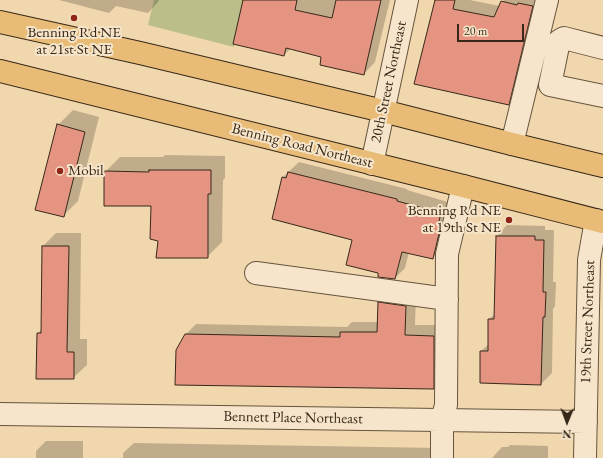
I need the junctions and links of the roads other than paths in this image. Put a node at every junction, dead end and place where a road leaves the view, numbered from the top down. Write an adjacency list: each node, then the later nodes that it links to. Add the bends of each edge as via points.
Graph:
1 (407, 0): 9 (street, 20th Street Northeast)
2 (547, 0): 5 (street)
3 (0, 22): 9 (main road)
4 (603, 48): 6 (street, via 564,38 559,41)
5 (534, 54): 6 (street); 10 (street)
6 (556, 59): 8 (street, via 550,84)
7 (0, 71): 11 (main road, Benning Road Northeast)
8 (603, 96)
9 (383, 111): 10 (main road); 11 (street, 20th Street Northeast)
10 (512, 144): 12 (main road)
11 (372, 164): 13 (main road, Benning Road Northeast)
12 (603, 166)
13 (463, 186): 14 (main road, Benning Road Northeast); 16 (street, via 447,254)
14 (601, 218): 17 (street, 19th Street Northeast, via 589,260)
15 (256, 273): 16 (street)
16 (447, 299): 19 (street, via 446,405)
17 (595, 344): 20 (street, 19th Street Northeast)
18 (0, 414): 19 (street, Bennett Place Northeast)
19 (442, 420): 20 (street, Bennett Place Northeast); 21 (street)
20 (586, 422): 22 (street, 19th Street Northeast)
21 (442, 458)
22 (585, 458)

